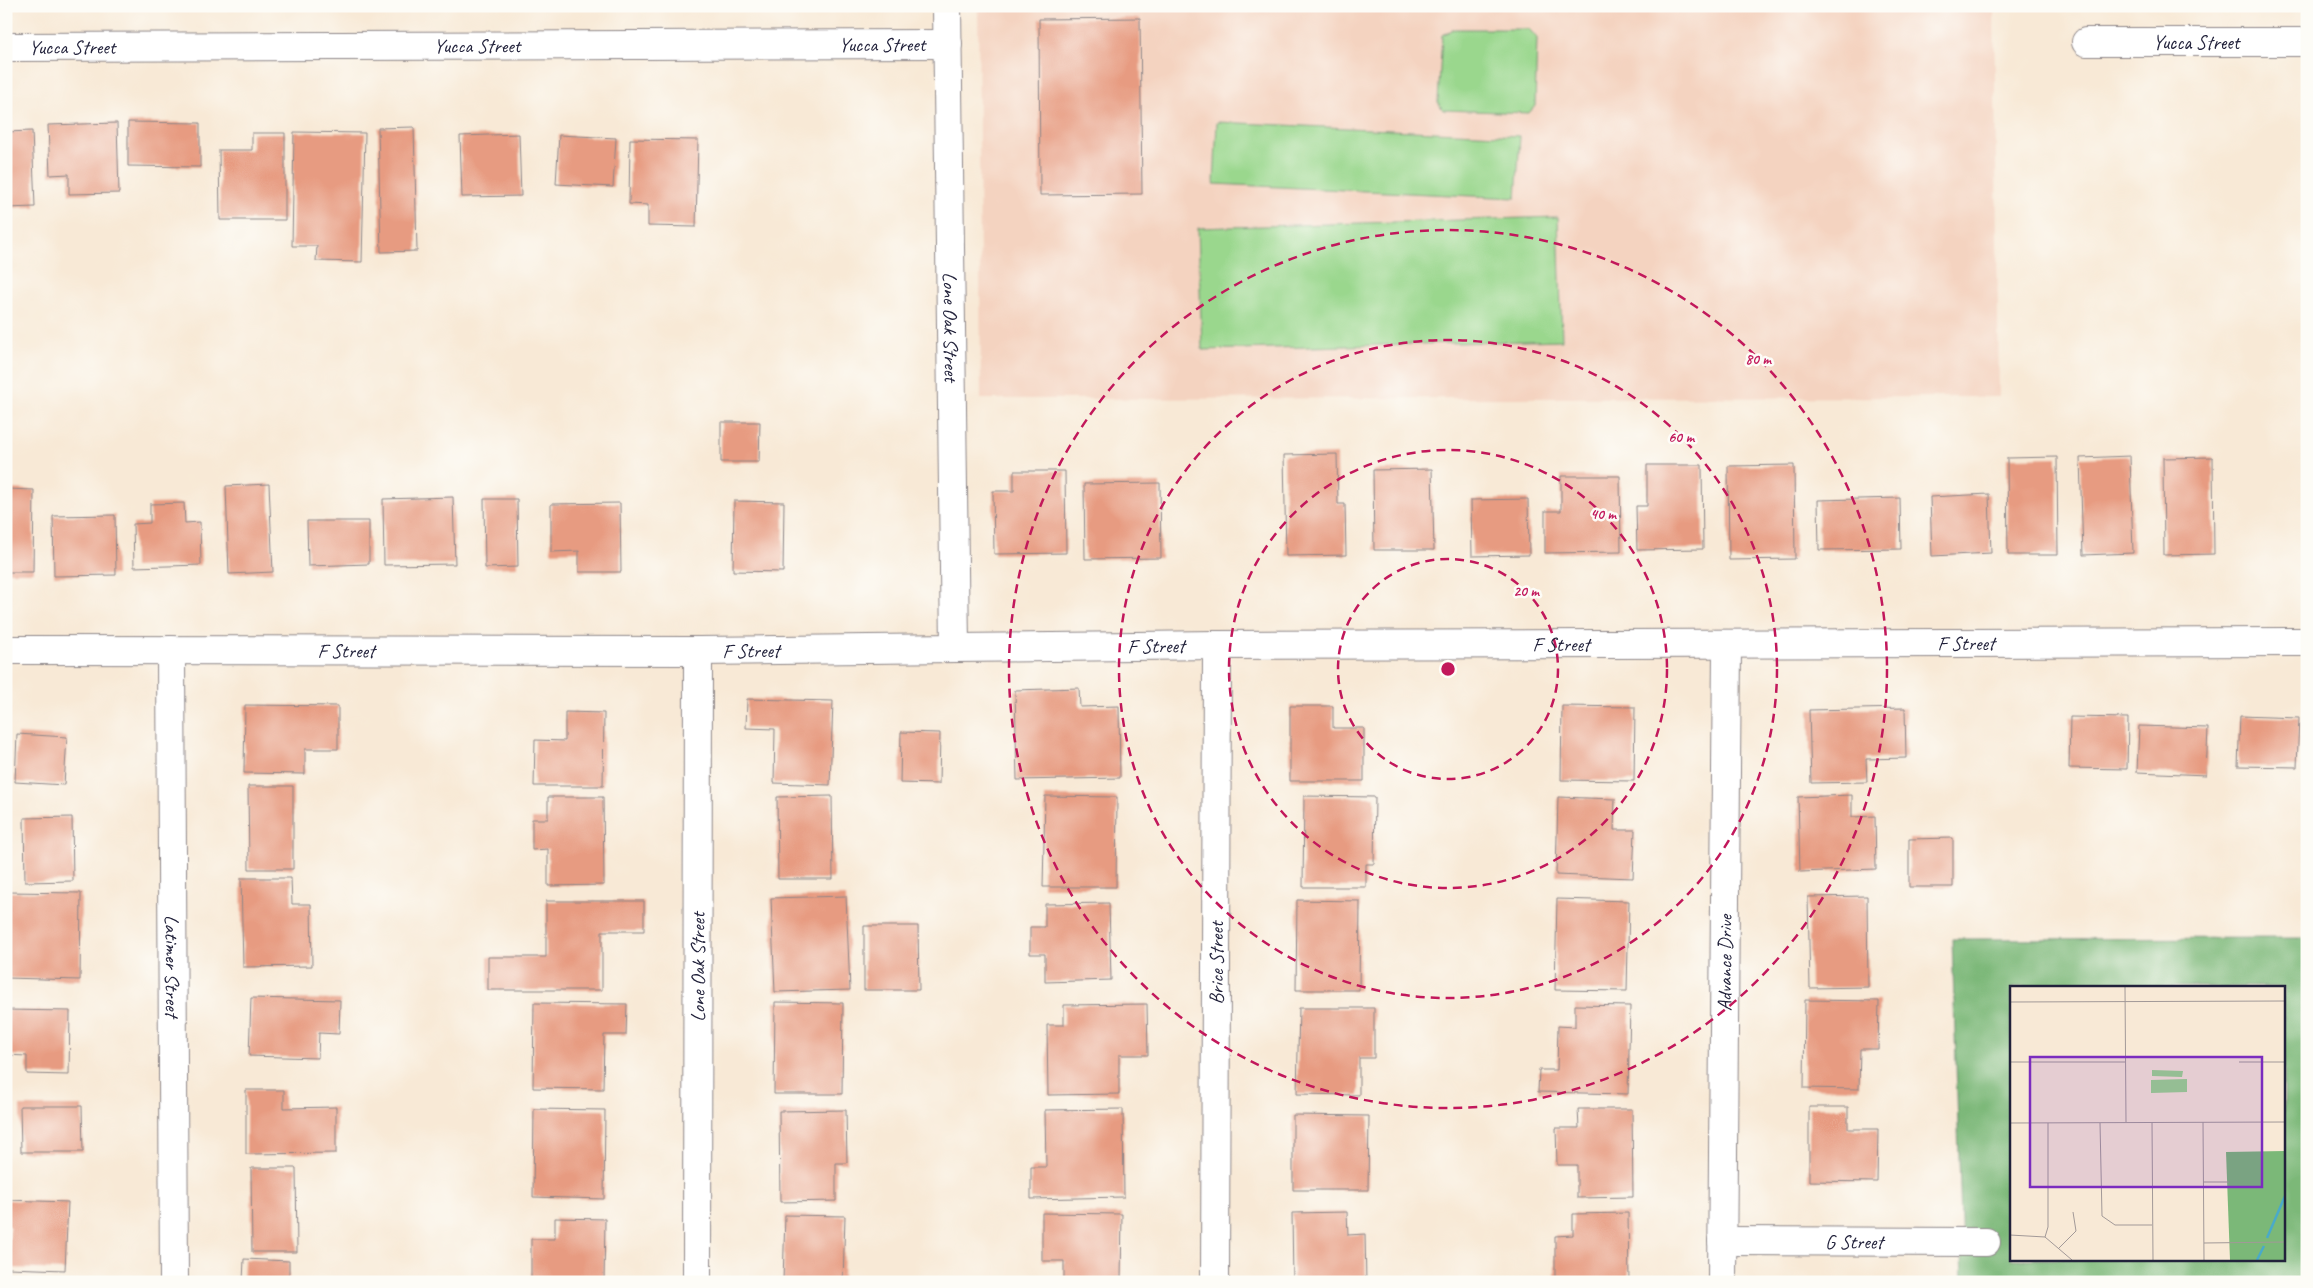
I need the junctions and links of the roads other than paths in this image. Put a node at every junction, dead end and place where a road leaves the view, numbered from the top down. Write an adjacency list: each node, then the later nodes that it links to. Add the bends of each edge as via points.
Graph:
1 (947, 6): 4 (street, Lone Oak Street)
2 (2086, 42): 3 (street, Yucca Street)
3 (2307, 42)
4 (948, 44): 5 (street, Yucca Street); 9 (street, Lone Oak Street)
5 (6, 47)
6 (2307, 642): 7 (street, F Street)
7 (1727, 644): 8 (street, F Street); 13 (street, Advance Drive)
8 (1216, 645): 9 (street, F Street); 17 (street, Brice Street)
9 (955, 648): 12 (street, F Street)
10 (6, 650): 11 (street, F Street)
11 (171, 650): 12 (street, F Street); 15 (street, Latimer Street)
12 (698, 651): 16 (street, Lone Oak Street)
13 (1722, 1241): 14 (street, G Street); 18 (street, Advance Drive)
14 (1986, 1242)
15 (174, 1282)
16 (697, 1282)
17 (1214, 1282)
18 (1722, 1282)

